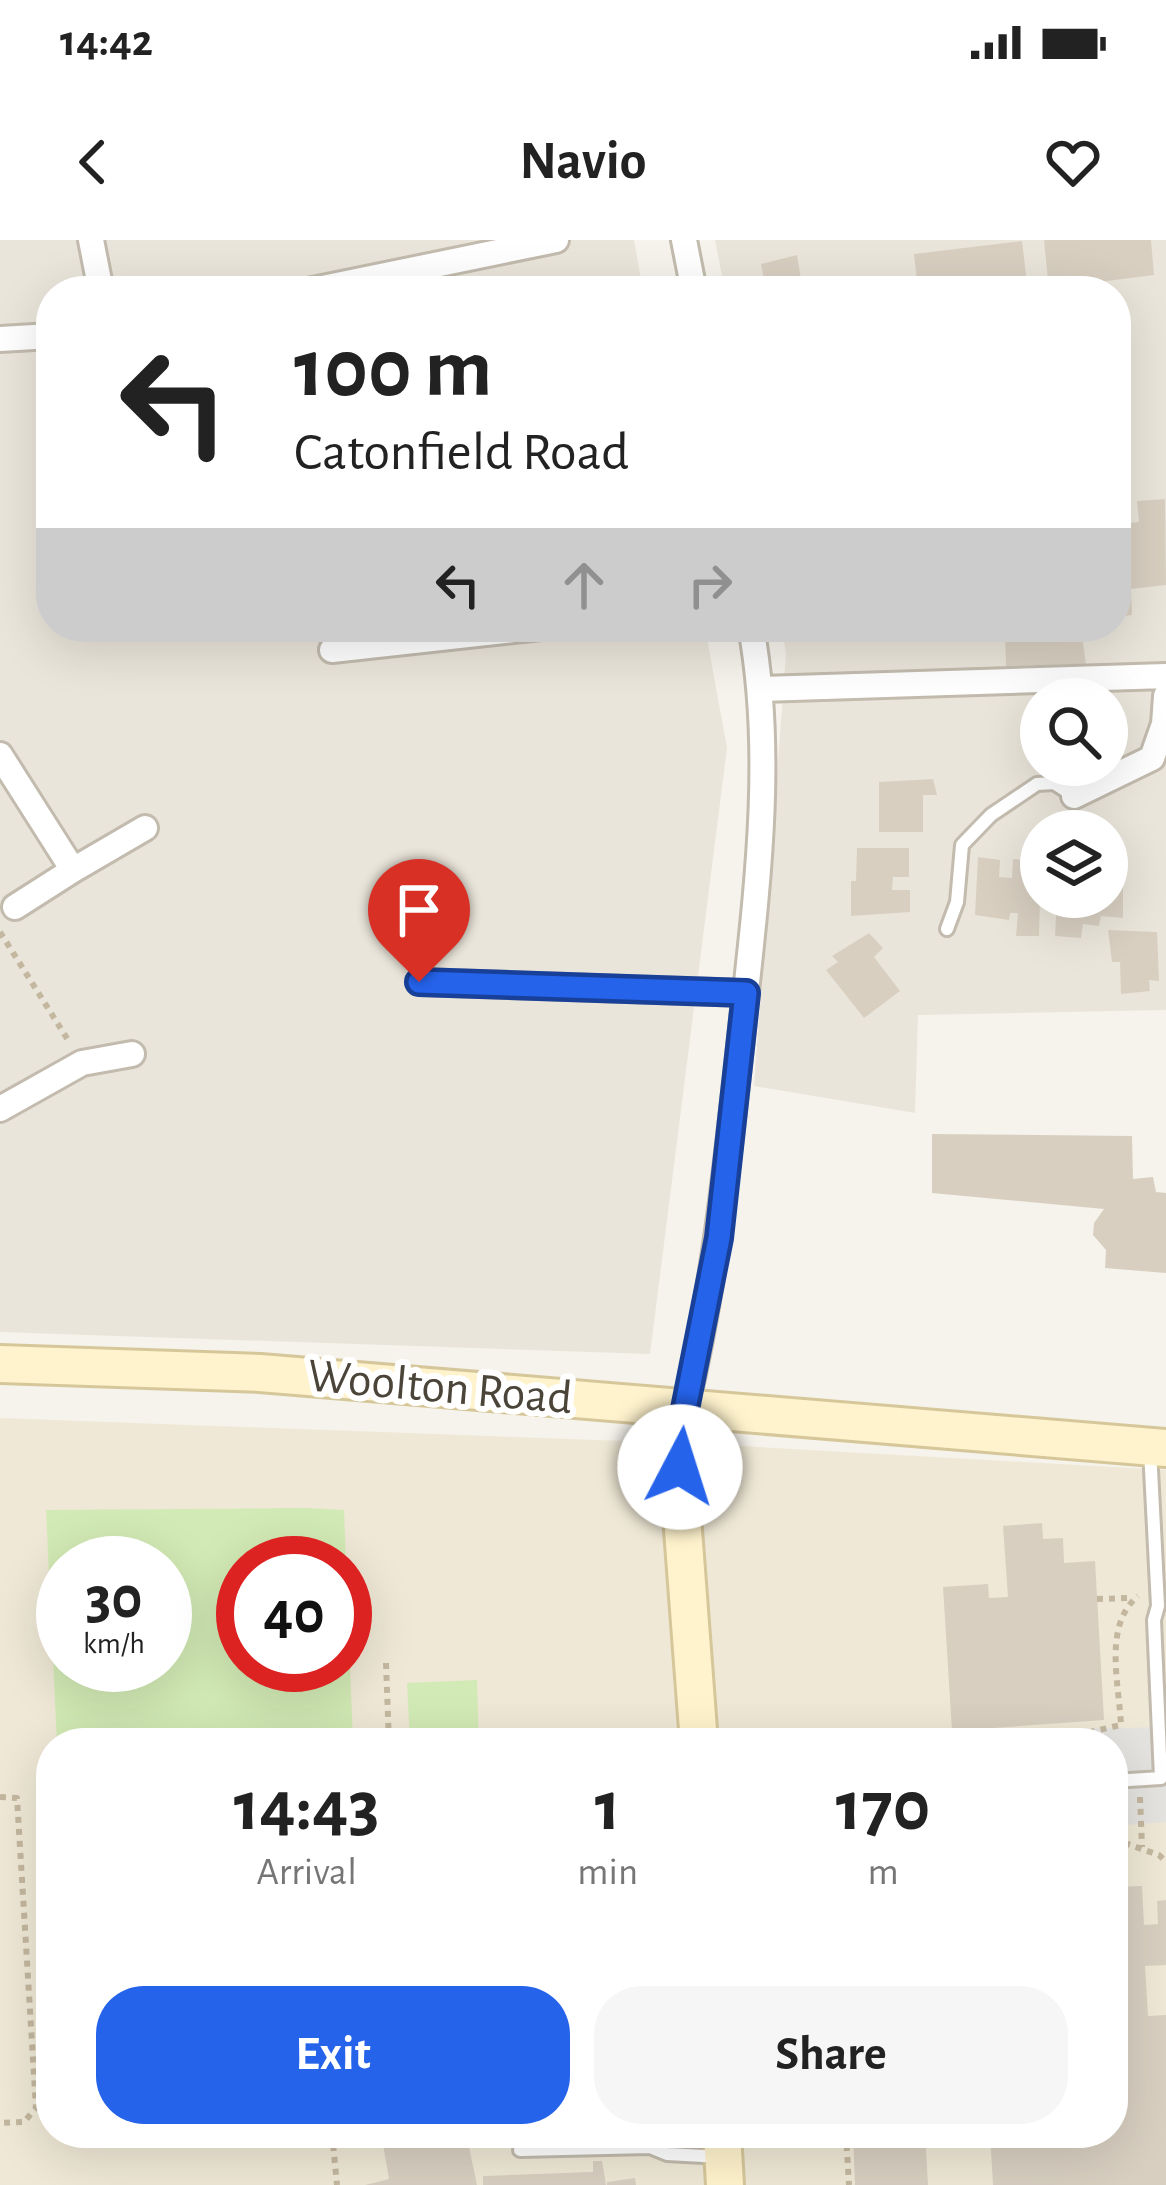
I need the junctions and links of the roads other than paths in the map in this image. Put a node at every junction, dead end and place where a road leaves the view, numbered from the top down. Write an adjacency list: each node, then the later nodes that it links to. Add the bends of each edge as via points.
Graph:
1 (91, 240): 4 (street)
2 (556, 240): 5 (street)
3 (685, 240): 6 (street)
4 (98, 276)
5 (381, 276)
6 (691, 276)
7 (36, 337): 8 (street)
8 (0, 339)
9 (405, 642): 11 (street)
10 (754, 642): 13 (street)
11 (332, 650)
12 (1166, 676): 13 (street)
13 (762, 689): 22 (street, via 762,814)
14 (1166, 696): 16 (street, via 1152,758)
15 (0, 755): 18 (street)
16 (1074, 796): 20 (lane, via 1054,783 1037,784 962,845)
17 (145, 828): 18 (street)
18 (73, 870): 19 (street)
19 (15, 907)
20 (947, 929)
21 (419, 982): 22 (street)
22 (746, 993): 26 (street, via 719,1238)
23 (132, 1054): 24 (street, via 82,1063)
24 (0, 1109)
25 (0, 1364): 26 (street, Woolton Road, via 192,1368)
26 (685, 1409): 27 (street, Woolton Road); 28 (street, via 680,1490)
27 (1158, 1448): 29 (lane, via 1161,1778)
28 (698, 1728)
29 (1128, 1780)
30 (607, 2148): 32 (lane)
31 (653, 2148): 33 (lane)
32 (520, 2150)
33 (724, 2158)

